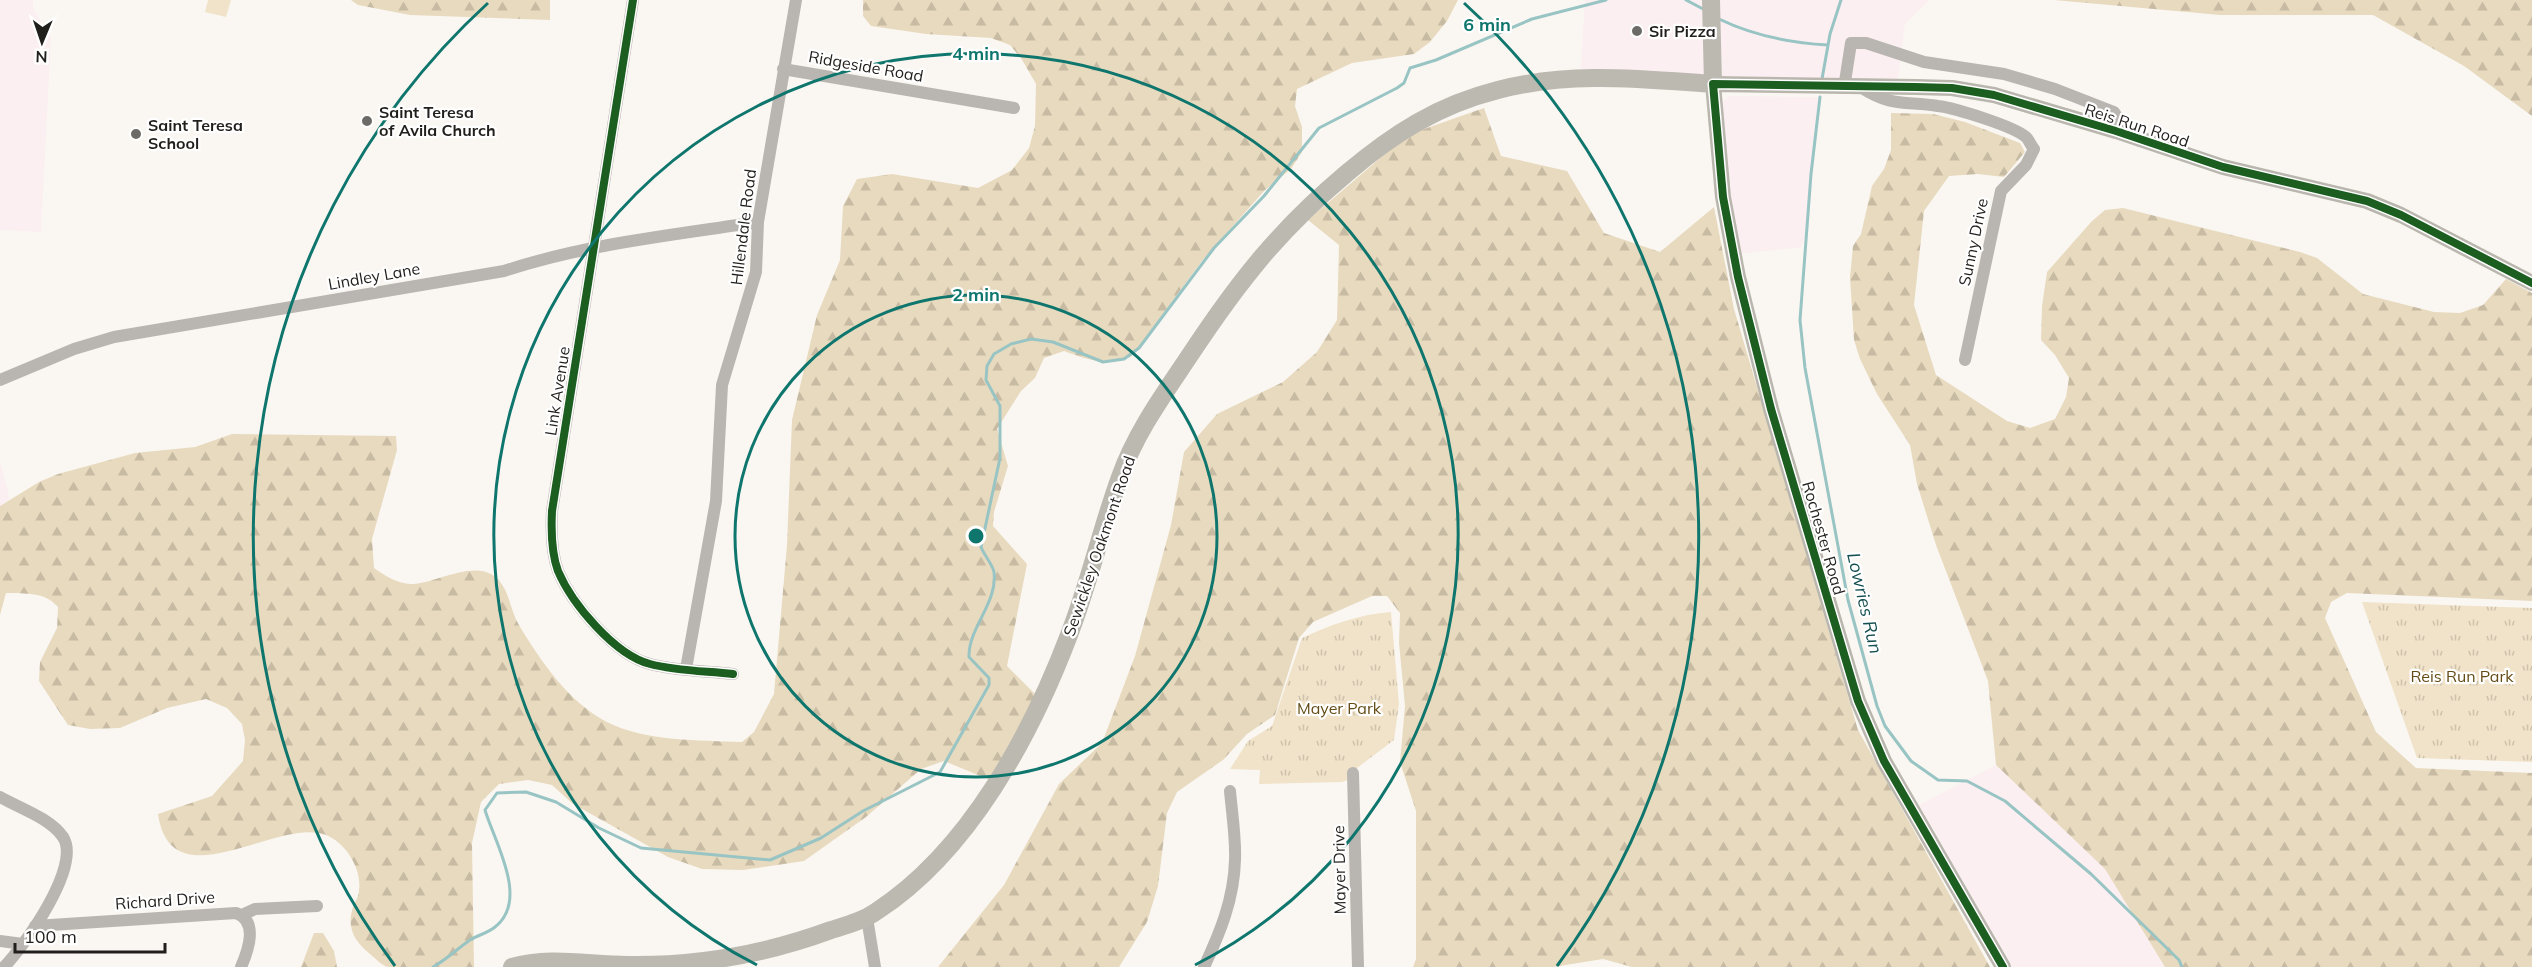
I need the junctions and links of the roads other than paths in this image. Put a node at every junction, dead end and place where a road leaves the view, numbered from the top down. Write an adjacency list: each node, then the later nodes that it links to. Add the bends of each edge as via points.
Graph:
1 (633, 0): 11 (street, Link Avenue)
2 (796, 0): 4 (street, Hillendale Road)
3 (1710, 10): 5 (main road, Rochester Road)
4 (783, 69): 8 (street, Ridgeside Road); 10 (street, Hillendale Road)
5 (1713, 84): 6 (street, Reis Run Road); 22 (main road, Sewickley Oakmont Road, via 1580,77 1482,94 1431,113 1403,129 1300,213 1238,286 1136,440 1109,507 1069,635 1032,717 1000,774 939,860); 32 (street, Rochester Road, via 1723,197 1738,277 1771,409 1858,701 1884,761)
6 (1844, 88): 7 (street, Reis Run Road); 9 (street, via 1851,43 1866,43 1924,62 2004,74 2084,99 2114,111 2118,118)
7 (1862, 88): 9 (street, Reis Run Road, via 1934,87 1994,95); 13 (street, Sunny Drive, via 1892,103 1938,106 1993,123 2026,137 2034,149 2026,165 2001,191)
8 (1014, 108)
9 (2116, 131): 12 (street, Reis Run Road, via 2223,167 2367,201)
10 (758, 222): 11 (street, Lindley Lane); 15 (street, Hillendale Road, via 756,272 722,385 716,501)
11 (594, 248): 14 (street, Lindley Lane, via 504,271 114,337); 15 (street, Link Avenue, via 551,538 558,570 597,627 624,651 650,664)
12 (2532, 284)
13 (1965, 360)
14 (0, 380)
15 (686, 669): 16 (street, Link Avenue)
16 (733, 674)
17 (1353, 773): 31 (street, Mayer Drive)
18 (1230, 791): 30 (street, via 1233,878 1225,919)
19 (0, 797): 23 (street, via 53,826 67,847 65,871)
20 (317, 906): 21 (street, Richard Drive, via 255,909)
21 (242, 915): 23 (street, Richard Drive, via 230,912); 27 (street, via 250,935)
22 (867, 918): 28 (main road, Sewickley Oakmont Road, via 736,957 650,965 547,962); 29 (street)
23 (35, 926): 25 (street)
24 (0, 941): 25 (street)
25 (24, 944): 26 (street)
26 (4, 967)
27 (241, 967)
28 (512, 967)
29 (875, 967)
30 (1204, 967)
31 (1358, 967)
32 (2003, 967)

